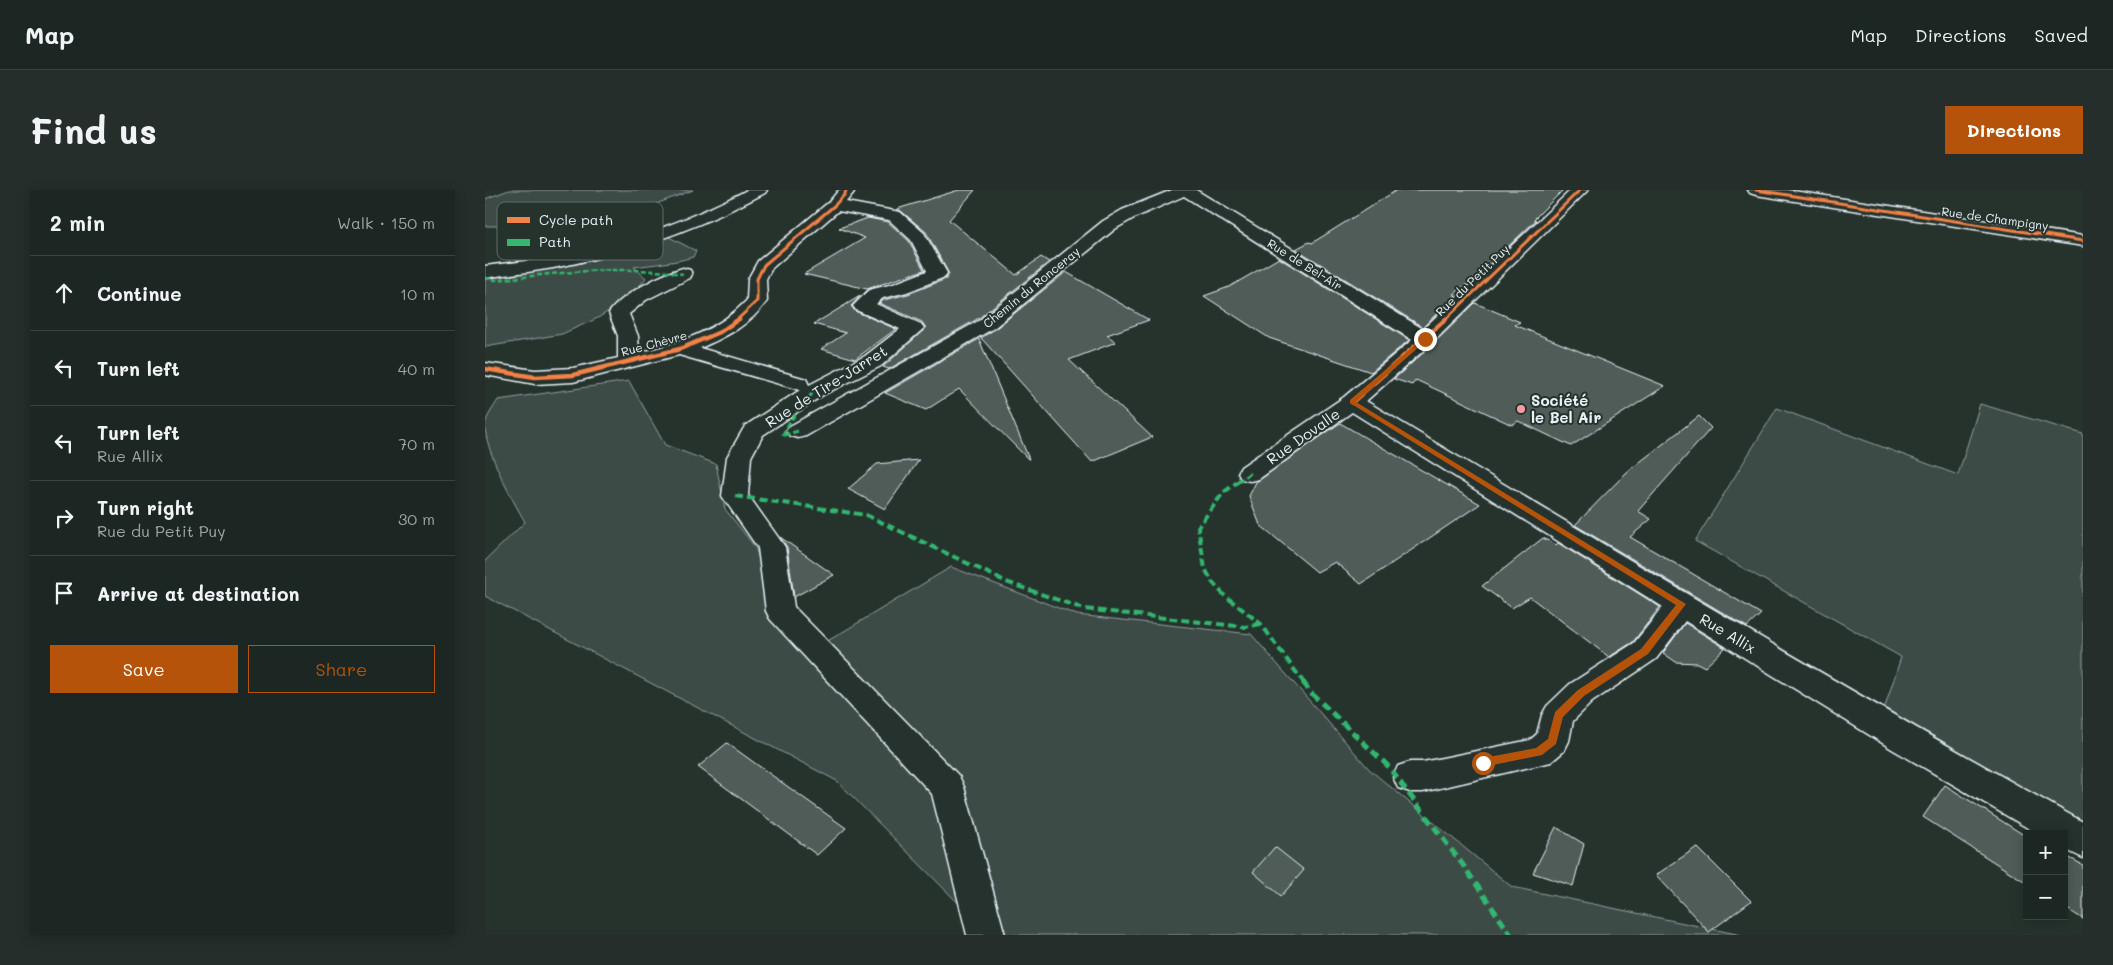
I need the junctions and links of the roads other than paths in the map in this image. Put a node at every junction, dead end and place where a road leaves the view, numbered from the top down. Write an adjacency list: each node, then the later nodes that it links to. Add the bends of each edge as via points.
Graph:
1 (759, 190): 6 (street)
2 (1186, 190): 13 (street, Rue de Bel-Air); 19 (street, Chemin du Ronceray, via 1109,225 987,324)
3 (1580, 190): 13 (street, Rue du Petit Puy)
4 (1756, 190): 7 (street, Rue de Champigny)
5 (841, 197): 14 (street, Rue Chèvre, via 764,265 757,279 757,301 743,316 720,332); 24 (street, Rue de Tire-Jarret, via 894,216 918,237 938,273 876,294 863,306 913,328 873,361 815,390 753,431 739,457 735,496 771,547 780,611 947,787)
6 (663, 234)
7 (2037, 234): 8 (street, Rue de Champigny); 9 (street, via 2043,241)
8 (2083, 241)
9 (2083, 257)
10 (568, 260): 11 (street)
11 (485, 272)
12 (683, 274): 15 (street, via 639,296 619,314 628,336)
13 (1425, 339): 18 (street, Rue du Petit Puy)
14 (680, 349): 15 (street, Rue Chèvre); 17 (street)
15 (629, 361): 16 (street, Rue Chèvre, via 573,375 502,374)
16 (485, 369)
17 (798, 384)
18 (1352, 402): 20 (street, Rue Dovalle); 21 (street, Rue Allix)
19 (798, 432)
20 (1252, 471)
21 (1682, 604): 22 (street, via 1645,651 1581,693 1559,715 1552,741 1539,752); 23 (street, Rue Allix, via 1904,739)
22 (1410, 777)
23 (2083, 840)
24 (986, 935)

